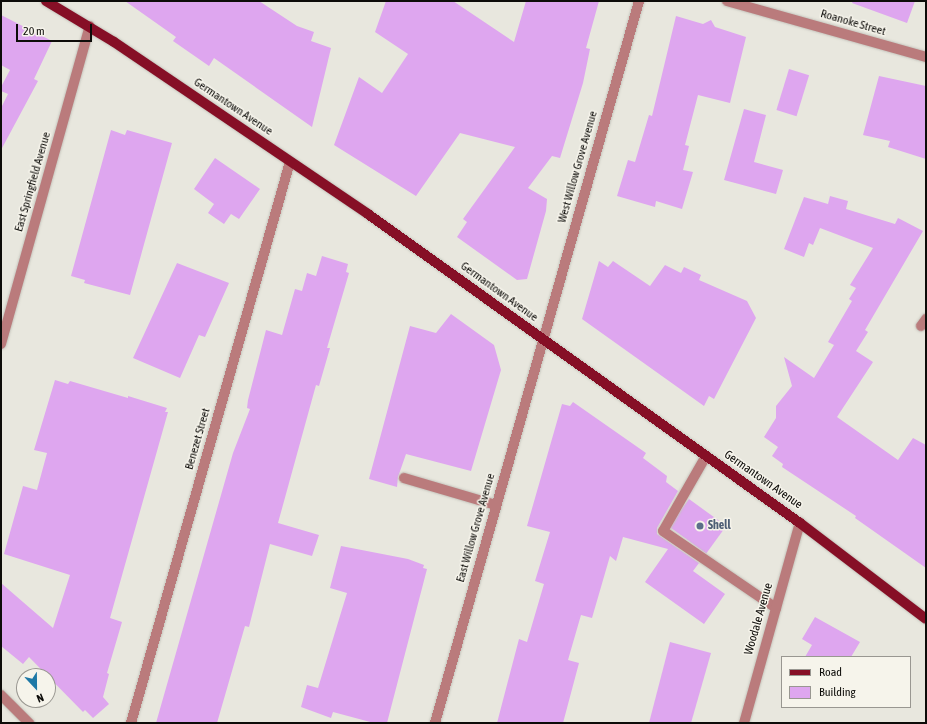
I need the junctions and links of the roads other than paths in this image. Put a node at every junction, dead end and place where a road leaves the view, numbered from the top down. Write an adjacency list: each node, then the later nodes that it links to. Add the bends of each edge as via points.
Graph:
1 (46, 1): 4 (main road, Germantown Avenue)
2 (639, 1): 7 (street, West Willow Grove Avenue)
3 (727, 1): 5 (street, Roanoke Street)
4 (90, 26): 6 (main road, Germantown Avenue); 8 (street, East Springfield Avenue)
5 (926, 57)
6 (290, 162): 7 (main road, Germantown Avenue, via 368,214); 17 (street, Benezet Street)
7 (544, 340): 9 (main road, Germantown Avenue); 11 (street, East Willow Grove Avenue)
8 (1, 344)
9 (706, 456): 12 (main road, Germantown Avenue); 13 (street, via 663,531)
10 (404, 478): 11 (street)
11 (496, 505): 18 (street, East Willow Grove Avenue)
12 (800, 523): 13 (street, Woodale Avenue); 14 (main road, Germantown Avenue)
13 (776, 608): 19 (street, Woodale Avenue)
14 (926, 619)
15 (1, 695): 16 (street)
16 (29, 723)
17 (131, 723)
18 (435, 723)
19 (744, 723)

